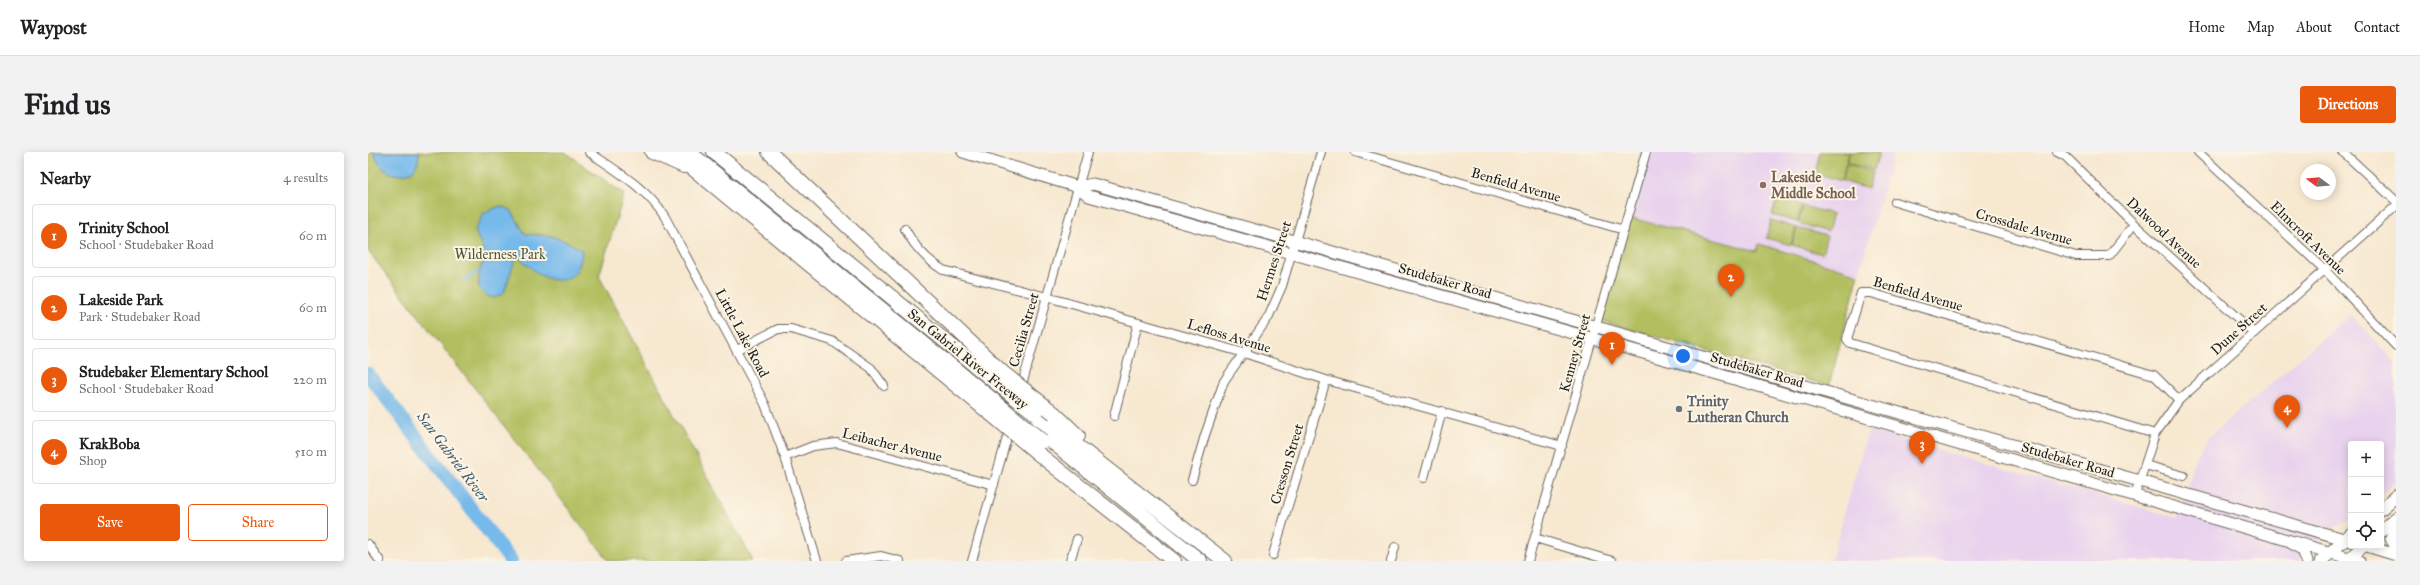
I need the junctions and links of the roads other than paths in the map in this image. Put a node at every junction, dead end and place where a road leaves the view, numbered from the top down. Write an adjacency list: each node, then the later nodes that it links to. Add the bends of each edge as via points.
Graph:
1 (589, 152): 32 (street, Little Lake Road, via 655,202)
2 (652, 152): 15 (highway)
3 (673, 152): 15 (highway, San Gabriel River Freeway)
4 (690, 152): 36 (highway)
5 (714, 152): 36 (highway, San Gabriel River Freeway, via 858,272)
6 (769, 152): 36 (highway)
7 (963, 152): 16 (main road, Studebaker Road)
8 (1088, 152): 16 (street, Cecilia Street)
9 (1320, 152): 23 (street, Hermes Street)
10 (1355, 152): 22 (street, Benfield Avenue)
11 (1646, 152): 22 (street, Kenney Street)
12 (2057, 152): 20 (street, Dalwood Avenue, via 2065,156)
13 (2198, 152): 25 (street, Elmcroft Avenue)
14 (2343, 152): 17 (street)
15 (695, 171): 36 (highway, San Gabriel River Freeway)
16 (1078, 187): 23 (main road, Studebaker Road, via 1093,184); 24 (main road, Studebaker Road, via 1089,196); 26 (street, Cecilia Street)
17 (2396, 201)
18 (1895, 202): 20 (street, Crossdale Avenue, via 2076,256 2109,256)
19 (2396, 206): 25 (street, Dune Street)
20 (2134, 224): 29 (street, Dalwood Avenue)
21 (905, 229): 26 (street, Lefloss Avenue, via 913,243 943,270)
22 (1624, 230): 28 (street, Kenney Street)
23 (1295, 240): 24 (street, Hermes Street); 28 (main road, Studebaker Road)
24 (1291, 254): 30 (main road, Studebaker Road); 33 (street, Hermes Street, via 1282,286 1268,318)
25 (2325, 270): 29 (street, Dune Street); 31 (street, Elmcroft Avenue)
26 (1047, 296): 27 (street, Lefloss Avenue); 50 (street, Cecilia Street)
27 (1138, 322): 33 (street, Lefloss Avenue); 39 (street)
28 (1596, 326): 30 (street, Kenney Street); 49 (main road, Studebaker Road)
29 (2254, 333): 37 (street, Dune Street)
30 (1592, 339): 43 (street, Kenney Street); 51 (main road, Studebaker Road)
31 (2396, 346)
32 (736, 350): 35 (street, via 778,328 791,328 832,341 870,368); 44 (street, Little Lake Road, via 765,404)
33 (1244, 353): 34 (street, Lefloss Avenue); 48 (street, Hermes Street, via 1224,381)
34 (1326, 380): 38 (street, Lefloss Avenue); 72 (street, Cresson Street)
35 (884, 386)
36 (997, 394): 40 (highway, San Gabriel River Freeway, bridge); 42 (highway, San Gabriel River Freeway, bridge); 52 (highway, bridge, via 1055,414)
37 (2179, 400): 41 (street, Dune Street); 41 (street, Benfield Avenue, via 2154,375 1871,293 1861,293 1847,339 1850,343)
38 (1442, 411): 43 (street, Lefloss Avenue); 47 (street)
39 (1114, 416)
40 (1034, 419): 52 (highway, San Gabriel River Freeway); 83 (highway)
41 (2155, 434): 45 (street, Dune Street)
42 (1039, 446): 81 (highway, San Gabriel River Freeway); 82 (highway)
43 (1562, 446): 62 (street, Kenney Street)
44 (785, 457): 50 (street, Leibacher Avenue, via 813,446 836,443); 76 (street, Little Lake Road)
45 (2145, 465): 46 (street); 49 (street, Dune Street)
46 (2184, 476)
47 (1424, 478)
48 (1192, 480)
49 (2140, 482): 51 (street, Dune Street); 54 (main road, Studebaker Road)
50 (994, 485): 79 (street, Cecilia Street)
51 (2135, 495): 55 (main road, Studebaker Road)
52 (1143, 496): 84 (highway, San Gabriel River Freeway)
53 (2396, 496): 56 (main road)
54 (2205, 500): 55 (main road, via 2194,502 2168,495 2162,496); 57 (main road, Studebaker Road)
55 (2160, 502): 58 (main road, Studebaker Road)
56 (2384, 506)
57 (2241, 510): 58 (main road, via 2233,515 2207,508); 63 (main road, Studebaker Road)
58 (2196, 513): 61 (main road, Studebaker Road)
59 (2396, 518): 60 (main road); 68 (main road, via 2391,539)
60 (2384, 528)
61 (2274, 535): 71 (main road, Studebaker Road); 88 (main road, via 2276,539 2303,550)
62 (1535, 538): 86 (street, Kenney Street); 87 (street)
63 (2348, 538)
64 (1077, 539): 80 (street)
65 (2348, 539): 71 (main road)
66 (368, 544): 75 (street)
67 (1395, 547): 85 (street)
68 (2396, 547)
69 (2361, 549): 74 (main road)
70 (2377, 549): 73 (main road)
71 (2331, 553): 74 (main road, Studebaker Road); 89 (main road)
72 (1273, 555)
73 (2396, 555)
74 (2352, 560)
75 (380, 561)
76 (817, 561)
77 (846, 561): 78 (street, via 881,556)
78 (900, 561)
79 (972, 561)
80 (1070, 561)
81 (1174, 561)
82 (1191, 561)
83 (1200, 561)
84 (1225, 561)
85 (1391, 561)
86 (1528, 561)
87 (1612, 561)
88 (2307, 561)
89 (2321, 561)

